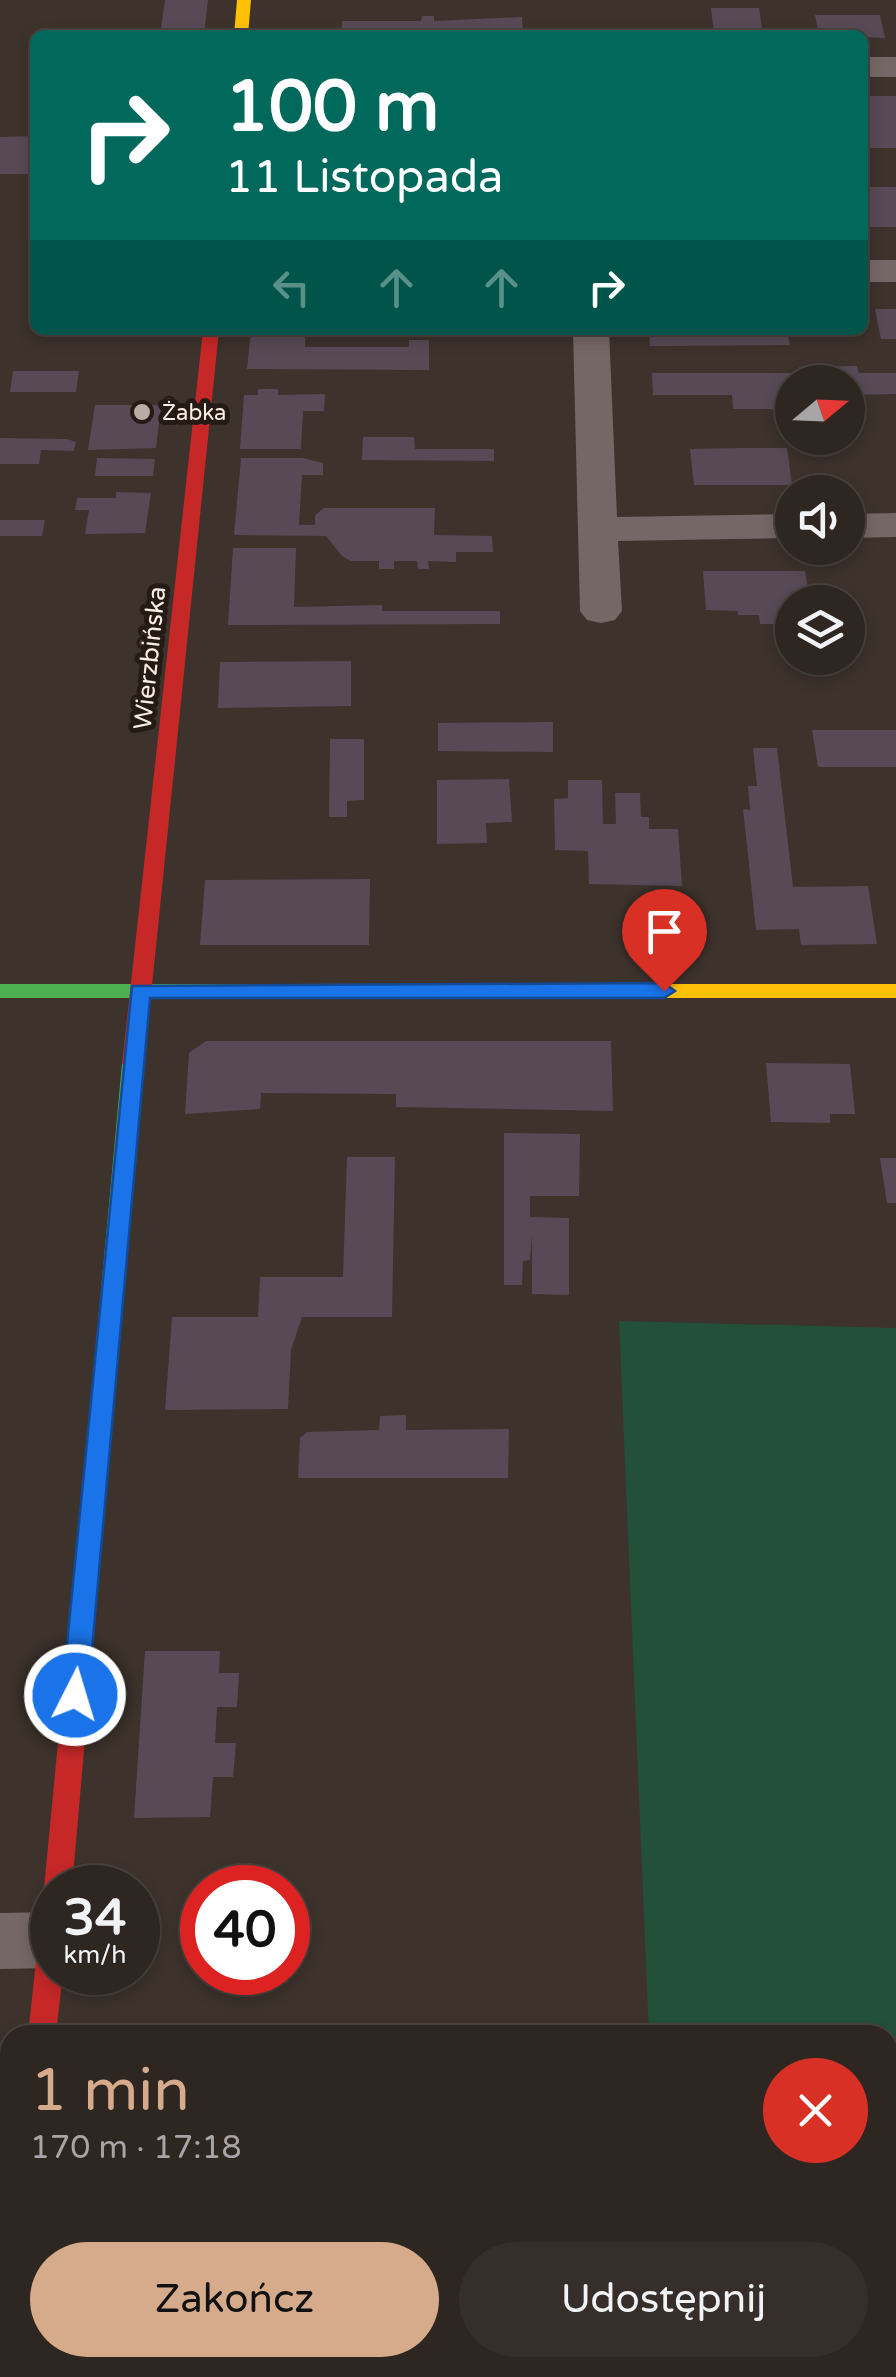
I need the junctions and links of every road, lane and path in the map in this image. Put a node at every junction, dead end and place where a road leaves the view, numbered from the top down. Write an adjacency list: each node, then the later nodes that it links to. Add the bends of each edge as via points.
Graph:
1 (244, 0): 2 (street)
2 (241, 30)
3 (896, 66): 4 (street)
4 (868, 67)
5 (868, 272): 6 (street)
6 (896, 272)
7 (210, 335): 15 (street, Wierzbińska)
8 (591, 335): 12 (street)
9 (896, 525): 11 (street)
10 (775, 526): 12 (street)
11 (865, 526)
12 (599, 529): 13 (street)
13 (602, 610)
14 (0, 990): 15 (street)
15 (140, 991): 16 (street); 17 (street, Wierzbińska)
16 (896, 991)
17 (60, 1865)
18 (0, 1940): 19 (street)
19 (30, 1941)
20 (46, 1995): 21 (street)
21 (43, 2025)

